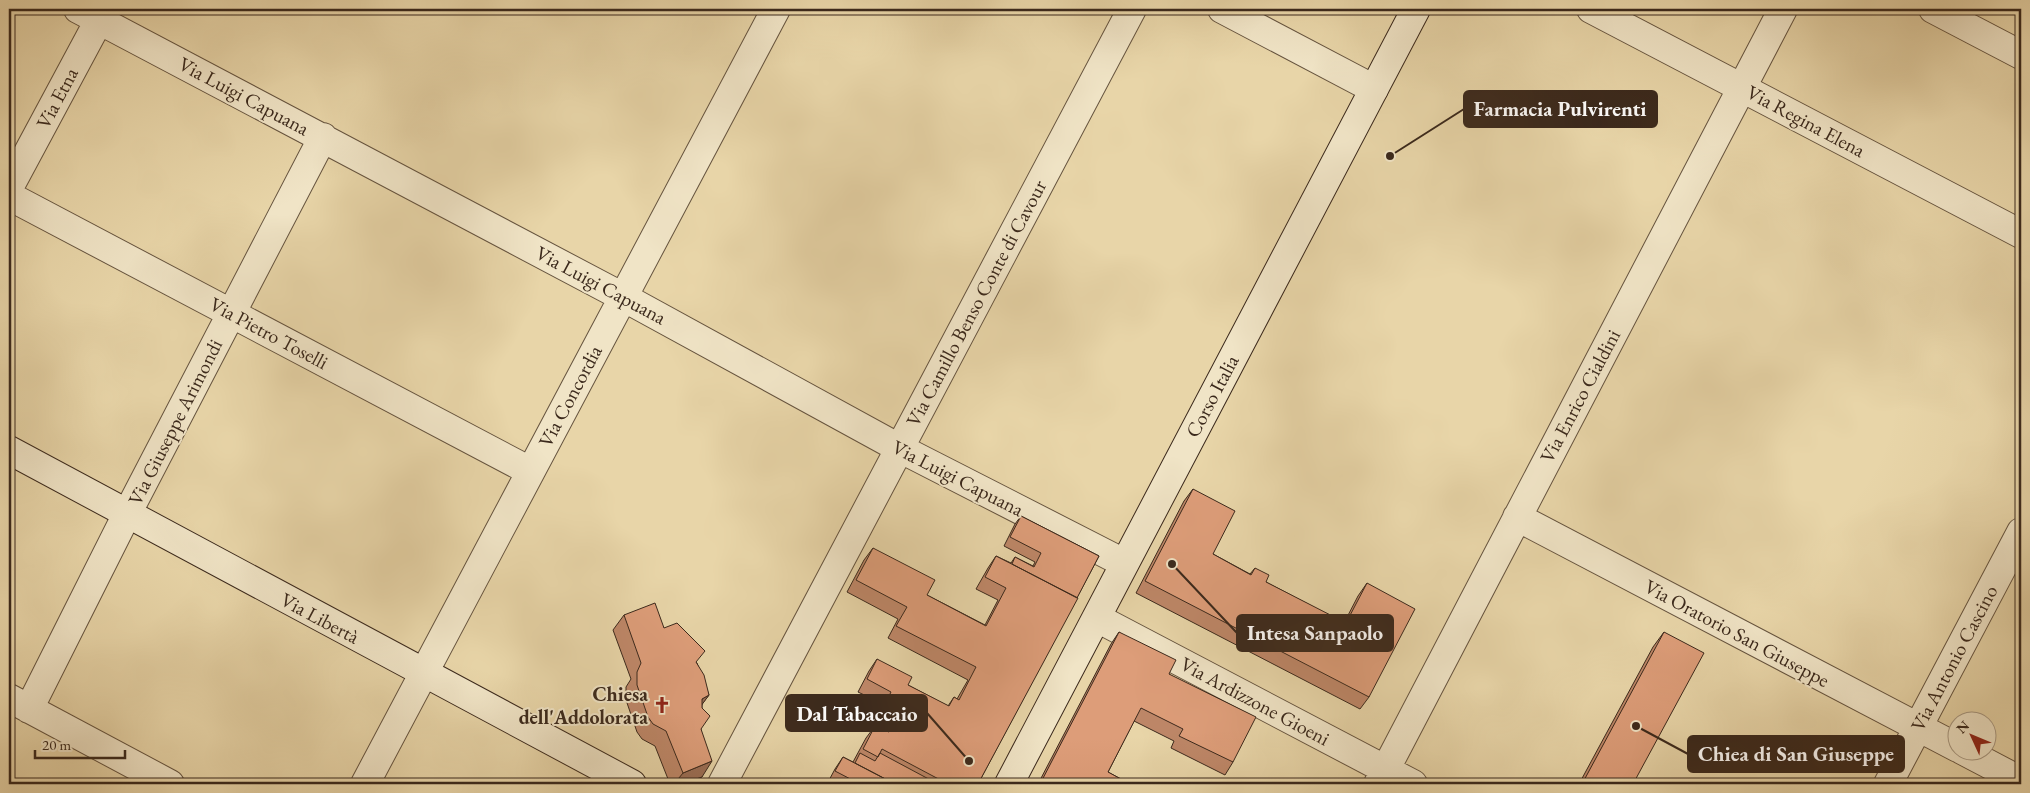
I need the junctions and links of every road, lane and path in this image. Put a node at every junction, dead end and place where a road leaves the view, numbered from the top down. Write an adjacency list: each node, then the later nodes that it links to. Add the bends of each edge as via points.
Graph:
1 (776, 9): 16 (street, Via Concordia)
2 (1132, 9): 18 (street, Via Camillo Benso Conte di Cavour)
3 (1222, 9): 11 (street)
4 (1416, 9): 11 (street, Corso Italia)
5 (1591, 9): 10 (street, Via Regina Elena)
6 (1783, 9): 10 (street, Via Enrico Cialdini)
7 (1933, 9): 9 (street)
8 (94, 12): 12 (street, Via Luigi Capuana); 13 (street, Via Etna)
9 (2021, 55)
10 (1742, 88): 15 (street, Via Regina Elena); 22 (street, Via Enrico Cialdini)
11 (1374, 89): 24 (street, Corso Italia)
12 (323, 137): 16 (street, Via Luigi Capuana); 17 (street, Via Giuseppe Arimondi)
13 (9, 188)
14 (9, 196): 17 (street, Via Pietro Toselli)
15 (2021, 234)
16 (623, 297): 18 (street, Via Luigi Capuana); 20 (street, Via Concordia)
17 (231, 313): 20 (street, Via Pietro Toselli); 21 (street, Via Giuseppe Arimondi)
18 (899, 448): 24 (street, Via Luigi Capuana); 36 (street, Via Camillo Benso Conte di Cavour)
19 (9, 450): 21 (street, Via Libertà)
20 (530, 471): 26 (street, Via Concordia)
21 (127, 514): 26 (street, Via Libertà); 27 (street, Via Giuseppe Arimondi)
22 (1517, 517): 28 (street, Via Oratorio San Giuseppe); 31 (street, Via Enrico Cialdini)
23 (2021, 532): 28 (street, Via Antonio Cascino)
24 (1124, 563): 25 (street, Corso Italia)
25 (1097, 618): 31 (street, Via Ardizzone Gioeni); 37 (street, Corso Italia)
26 (423, 673): 34 (street, Via Concordia); 35 (street, Via Libertà)
27 (19, 703): 33 (street)
28 (1917, 727): 29 (street, Via Oratorio San Giuseppe); 39 (street, Via Antonio Cascino)
29 (1948, 743)
30 (1981, 760): 32 (street)
31 (1382, 777): 38 (street, Via Ardizzone Gioeni)
32 (2021, 781)
33 (170, 784)
34 (365, 784)
35 (632, 784)
36 (722, 784)
37 (1009, 784)
38 (1413, 784)
39 (1888, 784)

